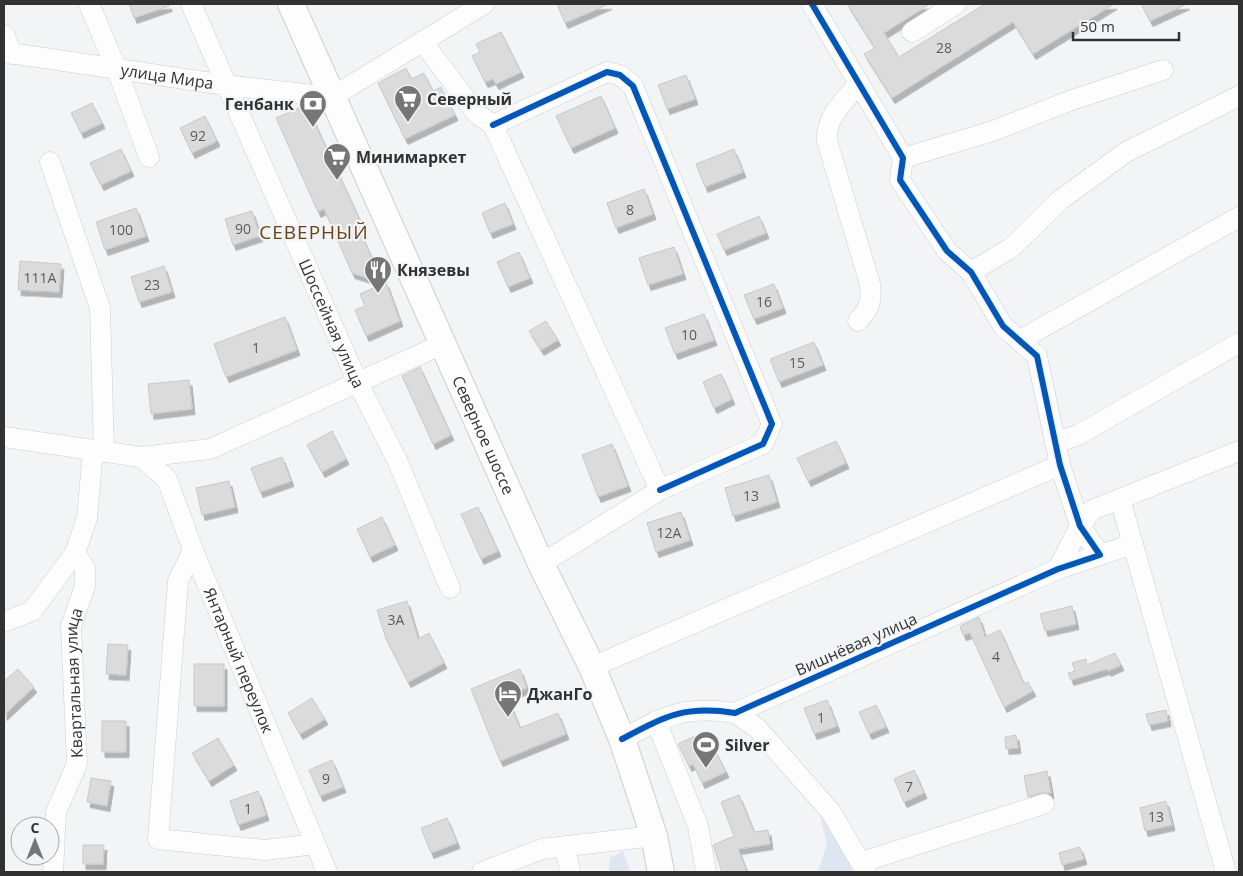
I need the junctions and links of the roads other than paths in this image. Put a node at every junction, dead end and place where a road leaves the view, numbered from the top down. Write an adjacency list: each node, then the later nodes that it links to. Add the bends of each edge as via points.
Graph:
1 (88, 4): 11 (street)
2 (191, 4): 14 (street, Шоссейная улица)
3 (291, 4): 16 (main road, Северное шоссе)
4 (484, 4): 9 (street)
5 (812, 4): 13 (street)
6 (956, 4): 7 (street)
7 (912, 32)
8 (4, 35): 10 (street)
9 (422, 41): 16 (street); 17 (street, via 476,114)
10 (8, 53): 11 (street, улица Мира)
11 (118, 70): 14 (street, улица Мира); 18 (street)
12 (1163, 70): 19 (street, via 984,134)
13 (859, 84): 19 (street); 23 (street, via 834,112 826,130 826,141 870,284 872,302)
14 (226, 86): 16 (street, улица Мира); 27 (street, Шоссейная улица)
15 (1239, 96): 22 (street, via 1126,152 1059,201 1011,248)
16 (332, 97): 26 (main road, Северное шоссе)
17 (493, 125): 34 (street); 34 (street, via 607,72 620,74 633,86 772,424 763,444)
18 (149, 157)
19 (903, 158): 22 (street, via 900,180 948,251)
20 (50, 162): 30 (street, via 100,308)
21 (1239, 217): 24 (street)
22 (972, 272): 24 (street, via 1003,326)
23 (858, 321)
24 (1020, 340): 29 (street, via 1037,356)
25 (1239, 343): 29 (street, via 1078,435)
26 (443, 344): 27 (street); 41 (main road, Северное шоссе)
27 (358, 383): 32 (street, via 210,449); 43 (street, Шоссейная улица, via 398,462)
28 (4, 437): 30 (street)
29 (1055, 443): 33 (street)
30 (98, 451): 32 (street); 39 (street, via 87,518)
31 (1239, 451): 35 (street)
32 (141, 457): 38 (street, Янтарный переулок, via 167,478)
33 (1060, 465): 36 (street); 45 (street)
34 (660, 490): 41 (street)
35 (1120, 499): 36 (street, via 1092,510); 37 (street)
36 (1080, 526): 40 (street); 42 (street)
37 (1133, 544): 40 (street, Вишнёвая улица); 60 (street)
38 (192, 550): 51 (street, Янтарный переулок); 51 (street, via 178,581 158,839 265,850)
39 (76, 553): 44 (street, via 32,611); 54 (street, Квартальная улица, via 84,568 85,586 71,626 77,764 56,812)
40 (1100, 555): 42 (street, Вишнёвая улица)
41 (542, 564): 45 (main road, Северное шоссе)
42 (1058, 569): 46 (street, Вишнёвая улица)
43 (450, 588)
44 (4, 622)
45 (592, 667): 48 (main road, Северное шоссе)
46 (735, 713): 47 (street, via 709,709 682,711); 53 (street, via 757,728 831,812)
47 (656, 721): 48 (street); 59 (street, via 698,826)
48 (622, 739): 50 (main road, Северное шоссе)
49 (1044, 804): 53 (street)
50 (654, 836): 52 (street); 58 (main road, Северное шоссе)
51 (315, 844): 55 (street, Янтарный переулок)
52 (565, 846): 56 (street, via 542,849); 57 (street)
53 (864, 867)
54 (52, 872)
55 (327, 872)
56 (482, 872)
57 (570, 872)
58 (661, 872)
59 (706, 872)
60 (1226, 872)

